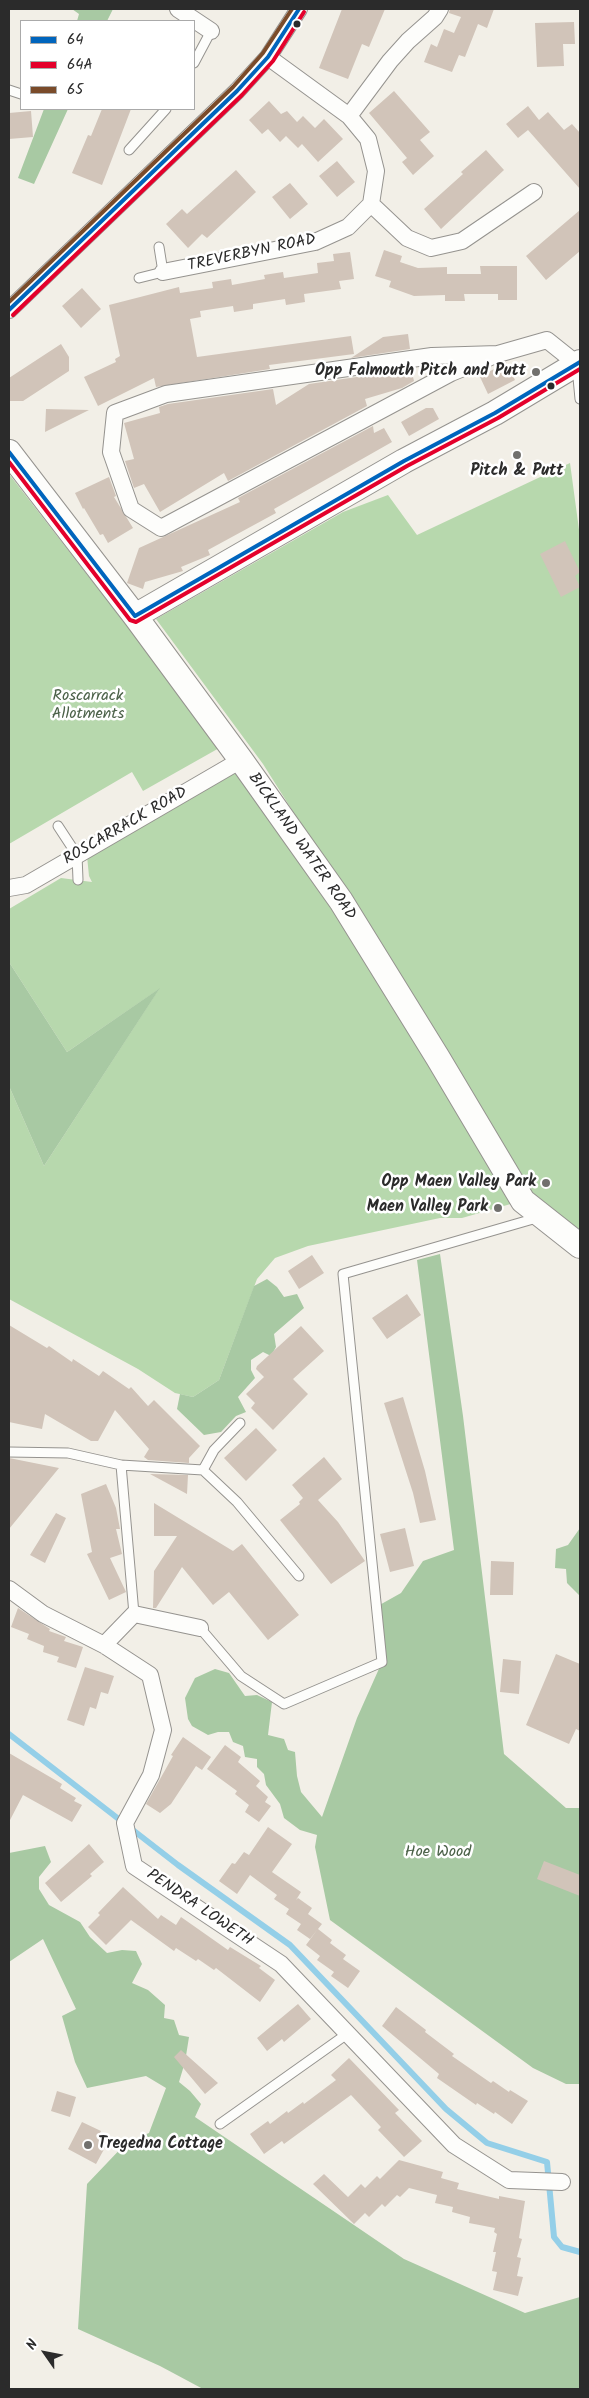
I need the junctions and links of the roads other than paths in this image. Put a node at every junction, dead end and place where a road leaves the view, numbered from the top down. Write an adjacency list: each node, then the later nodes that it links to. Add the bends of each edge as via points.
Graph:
1 (178, 9): 4 (street)
2 (299, 9): 7 (street)
3 (440, 9): 10 (street, via 390,61)
4 (194, 20)
5 (195, 20): 6 (street)
6 (211, 31): 8 (lane)
7 (268, 56): 10 (street); 17 (street, via 237,91)
8 (195, 61)
9 (165, 110): 11 (lane)
10 (349, 116): 13 (street, via 368,139 376,171)
11 (129, 150)
12 (534, 192): 13 (street, via 462,242 431,248 407,238)
13 (371, 204): 15 (street, TREVERBYN ROAD, via 348,227 315,242)
14 (159, 247): 15 (lane)
15 (163, 272): 16 (lane, TREVERBYN ROAD)
16 (139, 278)
17 (9, 310)
18 (498, 354): 18 (street, via 451,373 161,528 132,509 111,452 115,413 166,394 432,356); 19 (street, via 547,340)
19 (578, 363): 20 (lane); 22 (street)
20 (580, 399)
21 (9, 452): 22 (street, BICKLAND WATER ROAD)
22 (135, 616): 23 (street, BICKLAND WATER ROAD)
23 (241, 760): 25 (street, ROSCARRACK ROAD); 28 (street, BICKLAND WATER ROAD, via 341,901 523,1201)
24 (58, 826): 25 (lane)
25 (77, 855): 26 (lane); 27 (street, ROSCARRACK ROAD, via 26,885)
26 (78, 880)
27 (9, 888)
28 (543, 1217): 29 (street, BICKLAND WATER ROAD); 37 (lane, via 343,1274 382,1662 284,1704 241,1676)
29 (580, 1246)
30 (240, 1423): 33 (lane, via 214,1450)
31 (9, 1452): 32 (lane, via 68,1453)
32 (121, 1465): 33 (lane); 36 (lane)
33 (203, 1470): 34 (lane, via 237,1502)
34 (299, 1576)
35 (9, 1589): 38 (street, PENDRA LOWETH, via 43,1614)
36 (134, 1614): 37 (street); 38 (street)
37 (200, 1628)
38 (104, 1645): 39 (street, PENDRA LOWETH, via 150,1675 163,1730 152,1775 125,1823 134,1866 281,1964)
39 (347, 2034): 40 (lane); 41 (street, PENDRA LOWETH, via 454,2144 509,2180)
40 (220, 2124)
41 (562, 2182)

